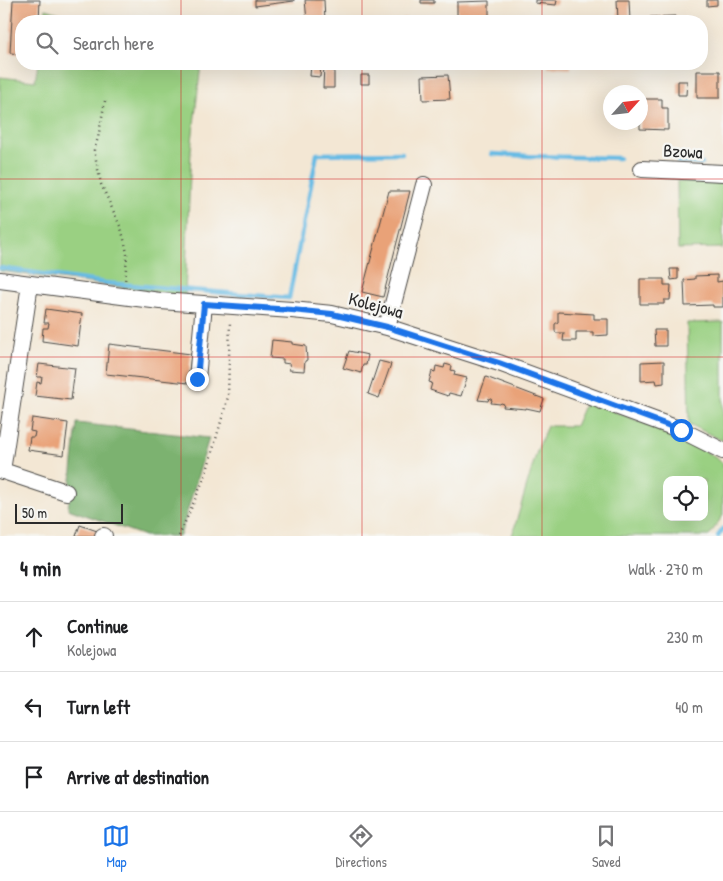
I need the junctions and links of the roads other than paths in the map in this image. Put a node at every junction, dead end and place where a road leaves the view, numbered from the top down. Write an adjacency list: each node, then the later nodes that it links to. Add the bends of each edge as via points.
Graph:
1 (642, 169): 2 (street, Bzowa)
2 (723, 174)
3 (424, 185): 7 (street)
4 (0, 280): 5 (street, Kolejowa)
5 (30, 284): 6 (street, Kolejowa); 10 (street)
6 (204, 304): 7 (street, Kolejowa, via 332,314); 8 (street)
7 (387, 327): 9 (street, Kolejowa, via 600,399 681,430)
8 (197, 379)
9 (723, 451)
10 (1, 470): 11 (street)
11 (66, 492)

